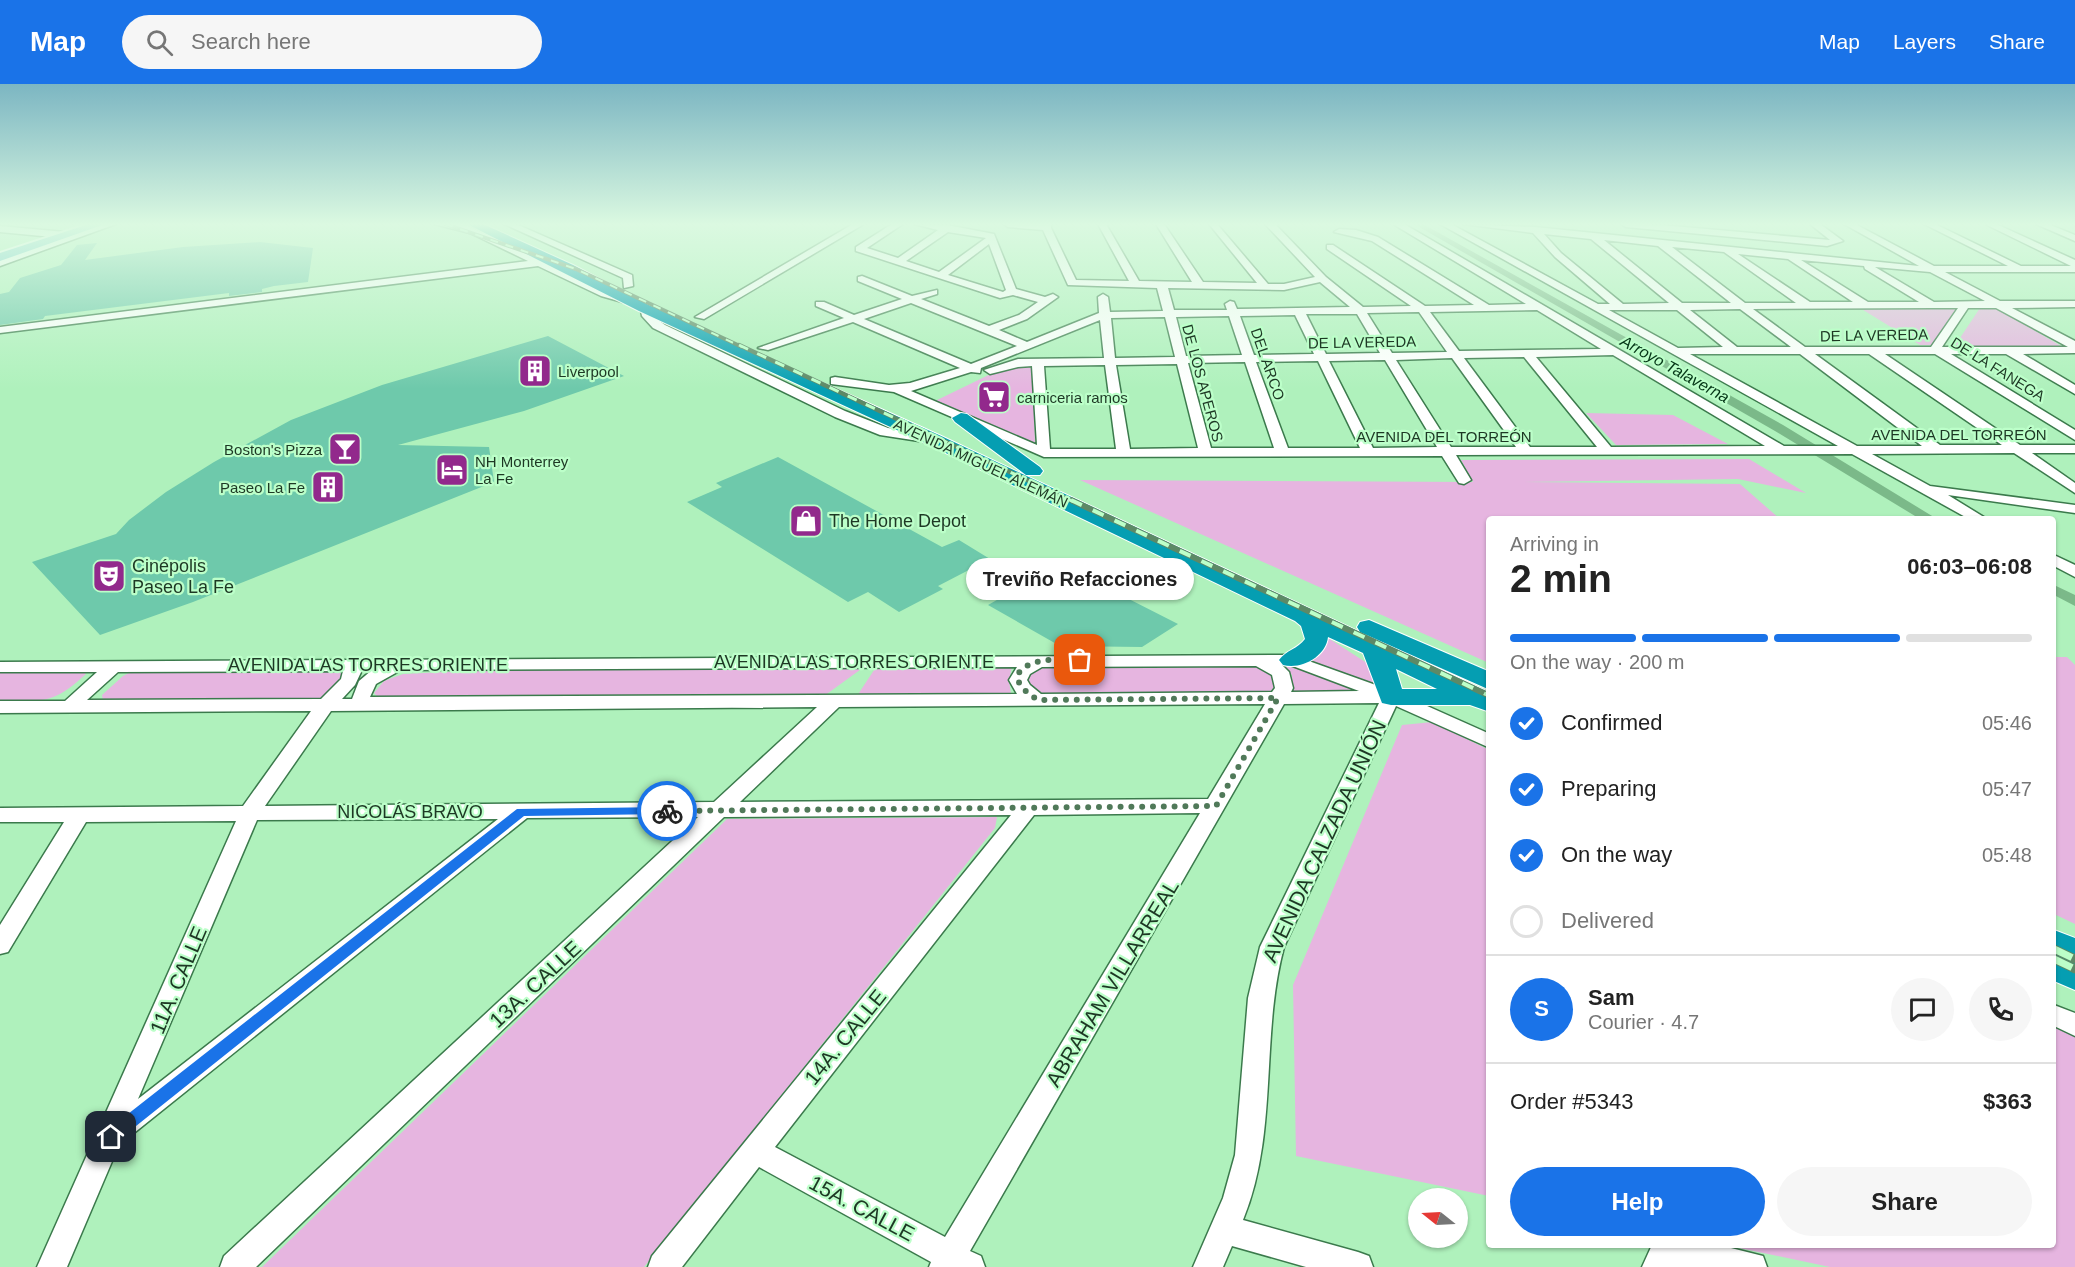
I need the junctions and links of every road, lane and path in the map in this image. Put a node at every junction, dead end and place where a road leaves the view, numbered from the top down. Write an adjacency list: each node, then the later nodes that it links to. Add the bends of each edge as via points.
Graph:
1 (408, 279): 59 (street)
2 (573, 279): 42 (street)
3 (592, 279): 42 (highway, AVENIDA MIGUEL ALEMÁN)
4 (613, 279): 56 (highway, AVENIDA MIGUEL ALEMÁN)
5 (765, 279): 56 (street)
6 (862, 279): 34 (street)
7 (956, 279): 33 (street)
8 (1004, 279): 33 (street)
9 (1070, 279): 25 (street)
10 (1133, 279): 26 (street)
11 (1196, 279): 28 (street)
12 (1259, 279): 30 (street)
13 (1322, 279): 30 (street, via 1302,285); 51 (street)
14 (1370, 279): 50 (street)
15 (1441, 279): 46 (street)
16 (1491, 279): 47 (street)
17 (1546, 279): 48 (street)
18 (1587, 279): 43 (street)
19 (1644, 279): 49 (street)
20 (1712, 279): 44 (street)
21 (1769, 279): 45 (street)
22 (1825, 279): 38 (street)
23 (1889, 279): 39 (street)
24 (1953, 279): 41 (street)
25 (1072, 283): 31 (street); 35 (street)
26 (1136, 285): 27 (street); 31 (street)
27 (1162, 285): 28 (street); 54 (street, DE LOS APEROS)
28 (1200, 286): 29 (street)
29 (1221, 286): 30 (street); 53 (street, DEL ARCO)
30 (1265, 287)
31 (1103, 291): 55 (street)
32 (933, 292): 34 (street)
33 (1008, 294): 35 (street)
34 (912, 299): 57 (street); 60 (street)
35 (1050, 299): 60 (street, via 1023,317)
36 (820, 304): 57 (street)
37 (2075, 304): 41 (street)
38 (1865, 305): 39 (street); 45 (street)
39 (1933, 305): 40 (street); 58 (street)
40 (1965, 305): 41 (street); 58 (street)
41 (2000, 305): 63 (street)
42 (640, 306): 106 (highway, AVENIDA MIGUEL ALEMÁN, via 778,376 932,440)
43 (1619, 306): 48 (street); 49 (street)
44 (1742, 306): 45 (street); 49 (street); 69 (street)
45 (1808, 306)
46 (1485, 307): 47 (street); 50 (street)
47 (1538, 307): 70 (street)
48 (1597, 307): 67 (street)
49 (1682, 307): 68 (street)
50 (1422, 309): 51 (street); 72 (street)
51 (1360, 310): 52 (street); 73 (street)
52 (1299, 311): 53 (street); 74 (street)
53 (1233, 312): 54 (street); 75 (street, DEL ARCO)
54 (1170, 314): 55 (street); 76 (street, DE LOS APEROS)
55 (1104, 315): 61 (street); 77 (street)
56 (700, 317): 62 (highway, AVENIDA MIGUEL ALEMÁN)
57 (852, 319): 62 (street); 79 (street)
58 (1956, 322): 64 (street)
59 (0, 330)
60 (990, 330): 61 (street)
61 (1025, 345): 78 (street); 79 (street)
62 (765, 348): 80 (highway, AVENIDA MIGUEL ALEMÁN)
63 (2075, 348): 66 (street, DE LA VEREDA)
64 (1935, 349): 65 (street, DE LA VEREDA); 66 (street, DE LA VEREDA); 85 (street, DE LA FANEGA)
65 (1871, 350): 69 (street, DE LA VEREDA); 88 (street)
66 (2008, 350): 82 (street)
67 (1674, 351): 68 (street, DE LA VEREDA); 90 (street)
68 (1734, 351): 69 (street, DE LA VEREDA)
69 (1802, 351): 87 (street)
70 (1614, 352): 71 (street, DE LA VEREDA); 89 (street)
71 (1527, 353): 72 (street, DE LA VEREDA); 91 (street)
72 (1455, 355): 73 (street, DE LA VEREDA); 95 (street)
73 (1386, 357): 74 (street, DE LA VEREDA); 94 (street)
74 (1322, 358): 75 (street, DE LA VEREDA); 93 (street)
75 (1251, 359): 76 (street, DE LA VEREDA); 97 (street, DEL ARCO)
76 (1180, 360): 77 (street, DE LA VEREDA); 92 (street, DE LOS APEROS)
77 (1110, 362): 78 (street, DE LA VEREDA); 96 (street)
78 (1038, 363): 79 (street, DE LA VEREDA); 98 (street)
79 (977, 370): 81 (street); 83 (street)
80 (835, 381): 81 (street); 98 (highway, AVENIDA MIGUEL ALEMÁN)
81 (897, 389): 83 (street)
82 (2075, 390)
83 (921, 399): 84 (street)
84 (961, 418): 98 (highway)
85 (2075, 436)
86 (2075, 449): 88 (street, AVENIDA DEL TORREÓN)
87 (1937, 450): 88 (street, AVENIDA DEL TORREÓN); 90 (street, AVENIDA DEL TORREÓN)
88 (2016, 450): 101 (street)
89 (1785, 451): 90 (street, AVENIDA DEL TORREÓN); 91 (street, AVENIDA DEL TORREÓN)
90 (1850, 451): 100 (street)
91 (1608, 452): 95 (street, AVENIDA DEL TORREÓN)
92 (1206, 453): 96 (street, AVENIDA DEL TORREÓN); 97 (street, AVENIDA DEL TORREÓN)
93 (1370, 453): 94 (street, AVENIDA DEL TORREÓN); 97 (street, AVENIDA DEL TORREÓN)
94 (1448, 453): 95 (street, AVENIDA DEL TORREÓN); 99 (street)
95 (1527, 453)
96 (1124, 454): 98 (street, AVENIDA DEL TORREÓN)
97 (1283, 454)
98 (1038, 462): 115 (highway, AVENIDA MIGUEL ALEMÁN)
99 (1464, 480)
100 (1923, 487): 102 (street); 103 (street)
101 (2075, 489)
102 (2075, 509)
103 (1975, 516)
104 (2056, 561): 105 (street)
105 (2075, 572)
106 (1301, 613): 107 (highway, AVENIDA MIGUEL ALEMÁN); 109 (highway, via 1312,624 1317,639 1310,650)
107 (1373, 648): 115 (highway, AVENIDA MIGUEL ALEMÁN); 116 (highway)
108 (1257, 659): 109 (street, AVENIDA LAS TORRES ORIENTE); 110 (street, AVENIDA LAS TORRES ORIENTE); 117 (street, via 1280,672 1284,688)
109 (1292, 660): 116 (street, AVENIDA LAS TORRES ORIENTE)
110 (1038, 661): 111 (street, AVENIDA LAS TORRES ORIENTE); 118 (street, via 1024,668 1018,683)
111 (407, 664): 112 (street, AVENIDA LAS TORRES ORIENTE); 120 (street, via 372,679 361,691)
112 (347, 665): 113 (street, AVENIDA LAS TORRES ORIENTE); 121 (street, 11A. CALLE, via 353,670 349,681)
113 (114, 666): 114 (street, AVENIDA LAS TORRES ORIENTE); 122 (street)
114 (0, 667)
115 (1484, 694): 116 (highway)
116 (1391, 697): 117 (street); 124 (street, AVENIDA LAS TORRES ORIENTE); 141 (street, AVENIDA CALZADA UNIÓN, via 1272,947 1262,980 1248,1157)
117 (1278, 698): 118 (street); 125 (street, ABRAHAM VILLARREAL)
118 (1038, 700): 119 (street)
119 (834, 701): 120 (street); 127 (street, 13A. CALLE)
120 (362, 704): 121 (street)
121 (326, 705): 122 (street); 128 (street, 11A. CALLE)
122 (70, 706): 123 (street)
123 (0, 707)
124 (1486, 740)
125 (1216, 806): 126 (street, NICOLÁS BRAVO); 143 (street, ABRAHAM VILLARREAL)
126 (1028, 808): 127 (street, NICOLÁS BRAVO); 140 (street, 14A. CALLE)
127 (720, 810): 129 (street, NICOLÁS BRAVO); 145 (street, 13A. CALLE)
128 (250, 812): 129 (street, NICOLÁS BRAVO); 130 (street, NICOLÁS BRAVO); 139 (street, 11A. CALLE)
129 (521, 812): 139 (street)
130 (81, 814): 131 (street, NICOLÁS BRAVO); 133 (street)
131 (0, 815)
132 (2056, 944): 134 (highway)
133 (0, 945)
134 (2075, 952)
135 (2056, 967): 136 (highway)
136 (2075, 976)
137 (2056, 1016): 138 (street)
138 (2075, 1025)
139 (111, 1137): 144 (street, 11A. CALLE)
140 (754, 1150): 143 (street, 15A. CALLE); 146 (street, 14A. CALLE)
141 (1224, 1229): 147 (street, AVENIDA CALZADA UNIÓN); 148 (street)
142 (1660, 1261): 149 (street, via 1678,1251)
143 (955, 1263)
144 (52, 1267)
145 (235, 1267)
146 (663, 1267)
147 (1208, 1267)
148 (1358, 1267)
149 (1752, 1267)

